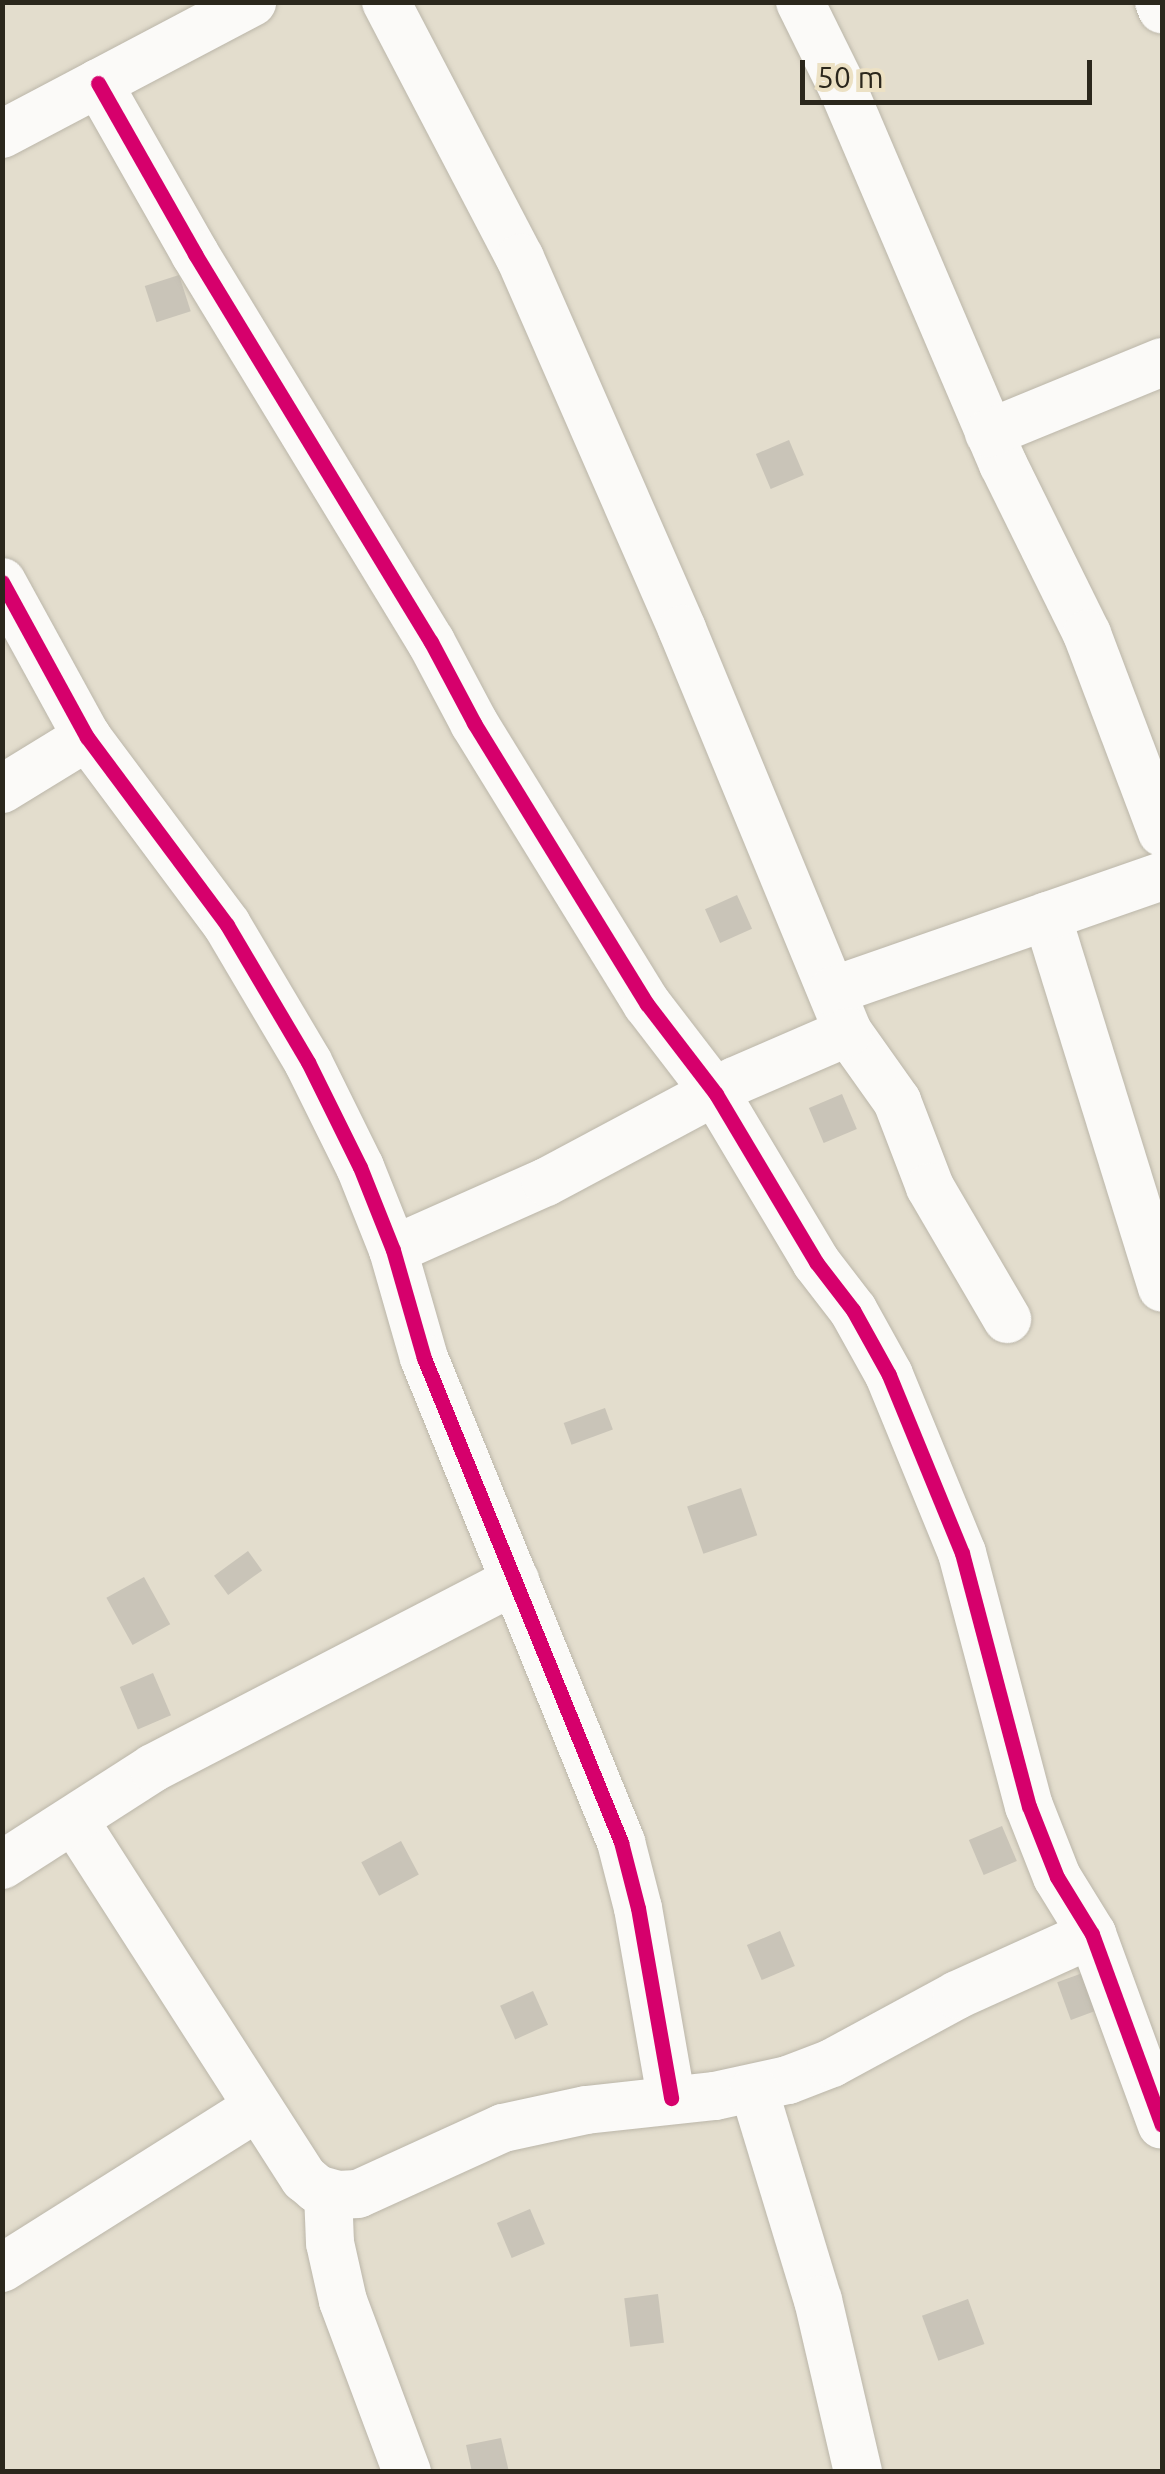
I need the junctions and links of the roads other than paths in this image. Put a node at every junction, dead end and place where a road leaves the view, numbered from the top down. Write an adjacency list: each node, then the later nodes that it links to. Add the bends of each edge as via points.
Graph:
1 (252, 2): 4 (street)
2 (386, 2): 14 (street, via 520,258)
3 (800, 2): 7 (street)
4 (98, 84): 5 (street); 15 (street, via 474,723 647,1004)
5 (2, 134)
6 (1162, 362): 7 (street)
7 (989, 433): 11 (street, via 1087,634)
8 (2, 582): 9 (street)
9 (87, 738): 10 (street); 16 (street, via 227,924 308,1062)
10 (2, 789)
11 (1162, 832)
12 (1162, 876): 13 (street)
13 (1048, 916): 14 (street); 17 (street)
14 (840, 1012): 15 (street); 18 (street, via 897,1101 930,1187)
15 (716, 1094): 16 (street, via 546,1182); 22 (street, via 888,1374 962,1553 1028,1806 1056,1877)
16 (393, 1250): 19 (street, via 424,1358)
17 (1162, 1288)
18 (1007, 1319)
19 (515, 1580): 20 (street, via 153,1768); 24 (street, via 622,1842)
20 (74, 1820): 21 (street); 25 (street)
21 (2, 1865)
22 (1092, 1934): 23 (street, via 957,1995 832,2063); 26 (street)
23 (754, 2090): 24 (street); 30 (street, via 818,2300)
24 (671, 2098): 27 (street, via 503,2128 358,2194)
25 (256, 2108): 27 (street, via 304,2178); 28 (street)
26 (1162, 2125)
27 (328, 2193): 29 (street, via 343,2301)
28 (2, 2268)
29 (407, 2472)
30 (858, 2472)

